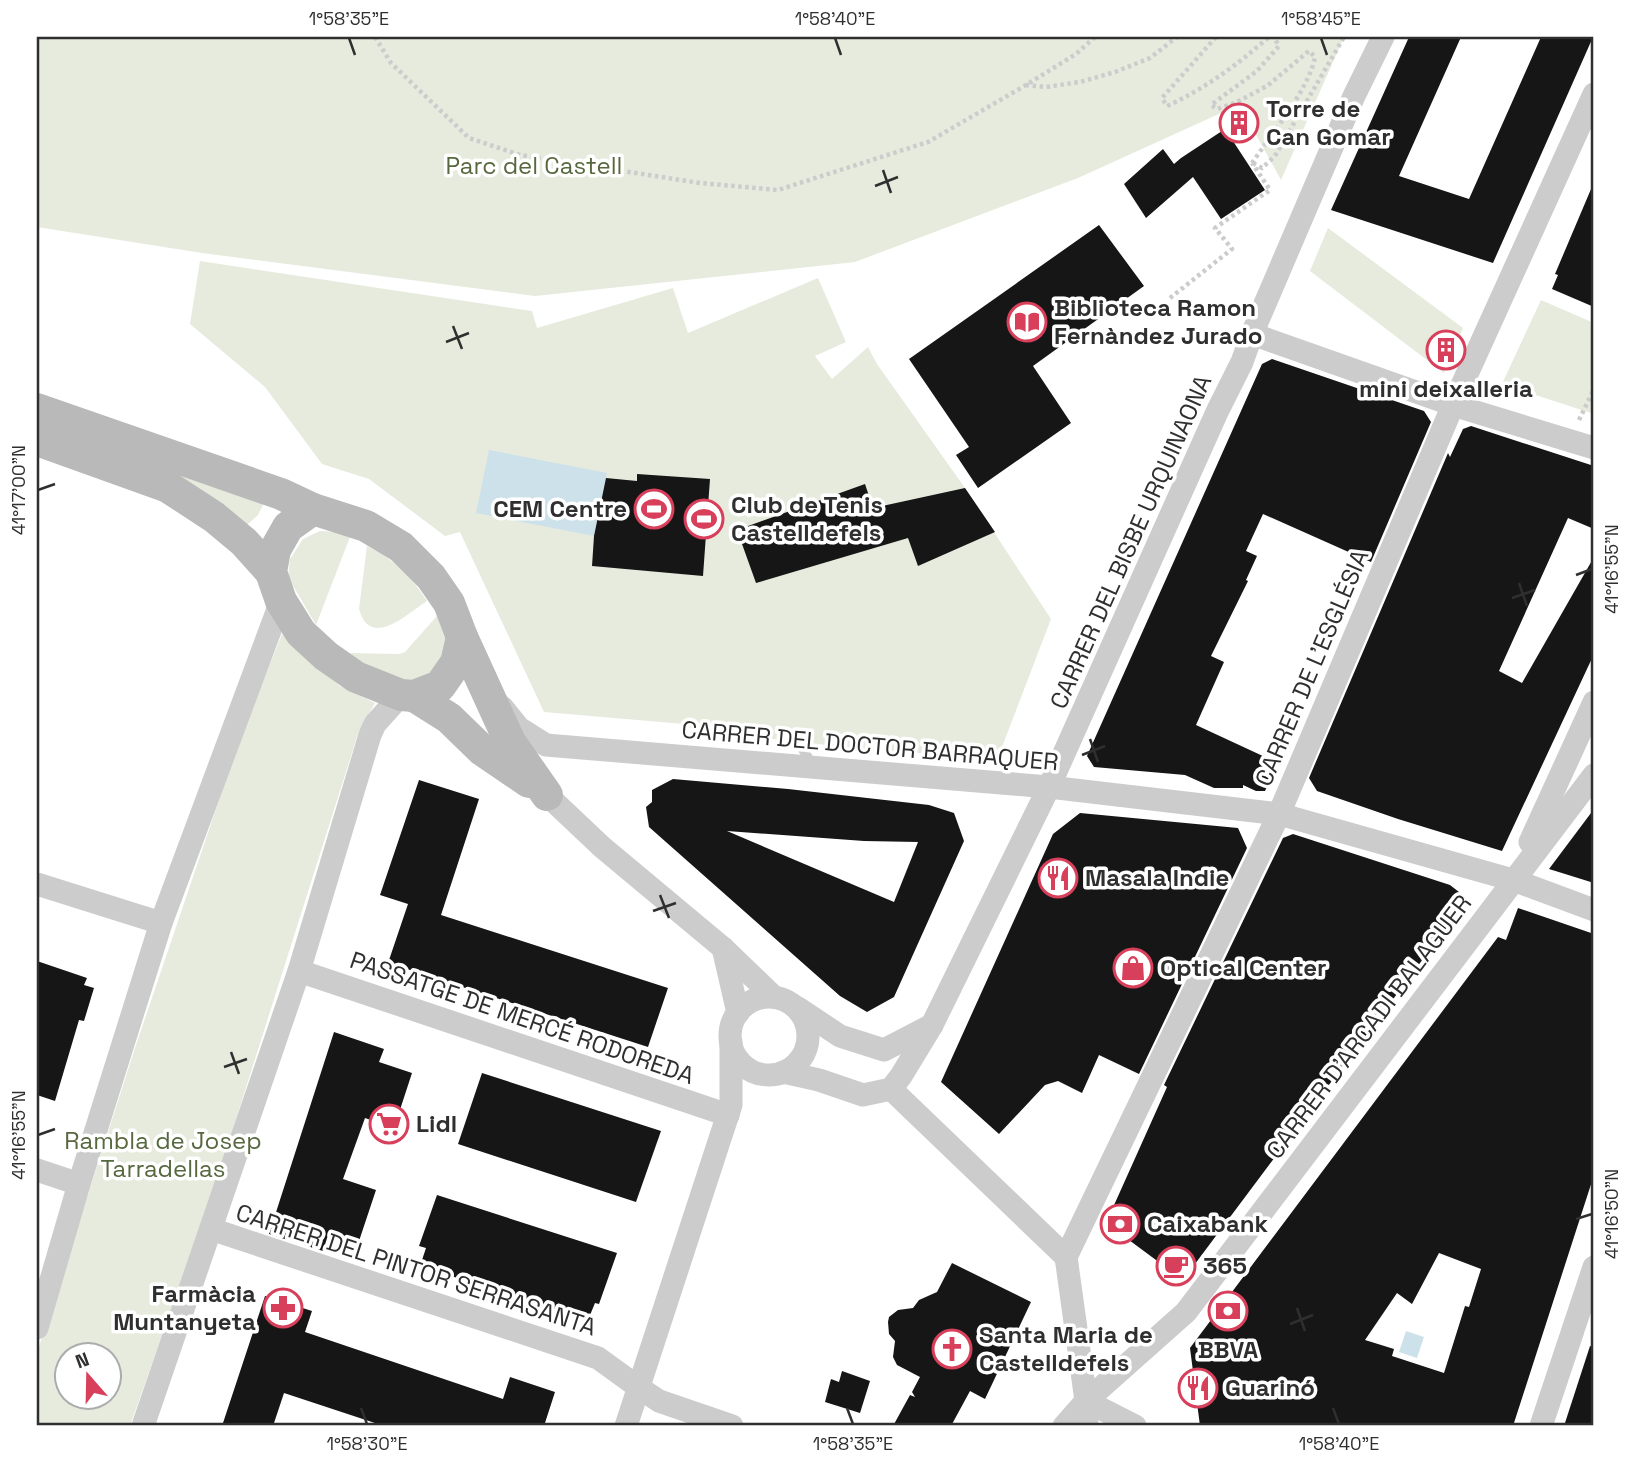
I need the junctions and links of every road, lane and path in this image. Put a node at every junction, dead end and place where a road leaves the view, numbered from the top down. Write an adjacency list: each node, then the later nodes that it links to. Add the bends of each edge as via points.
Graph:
1 (375, 37): 8 (path, via 391,63 469,138 520,155 700,183 778,190 928,142)
2 (1095, 37): 8 (path)
3 (1177, 37): 8 (path, via 1150,58 1115,72 1046,87)
4 (1216, 37): 5 (path, via 1162,98 1167,106 1236,66)
5 (1271, 37): 10 (path, via 1279,46 1256,71 1211,105 1217,109 1235,103 1267,86 1309,51 1315,57 1293,104)
6 (1344, 37): 10 (path, via 1275,156 1262,168)
7 (1382, 37): 12 (street, CARRER DEL BISBE URQUINAONA)
8 (1026, 85)
9 (1594, 94): 14 (street, CARRER DE L'ESGLÉSIA)
10 (1252, 163): 11 (path, via 1270,190 1216,229 1232,249)
11 (1170, 298)
12 (1252, 334): 14 (street); 28 (street, CARRER DEL BISBE URQUINAONA)
13 (1594, 389): 16 (path)
14 (1453, 405): 18 (street); 30 (street, CARRER DE L'ESGLÉSIA)
15 (37, 409): 19 (street)
16 (1579, 421)
17 (37, 440): 20 (street, via 167,487 244,542)
18 (1594, 448)
19 (313, 509): 20 (street, via 288,527 275,550); 21 (street, via 366,526 401,547 449,603)
20 (276, 587): 23 (street, via 301,633 326,656 356,677); 34 (street)
21 (462, 637): 22 (street); 23 (street, via 456,663 440,686)
22 (486, 689): 26 (street, CARRER DEL DOCTOR BARRAQUER, via 519,728 546,746); 29 (street, via 510,742)
23 (407, 695): 29 (street, via 449,718 482,750); 36 (street, via 375,724 370,735)
24 (1594, 702): 31 (street)
25 (798, 741): 26 (lane)
26 (815, 768): 28 (street, CARRER DEL DOCTOR BARRAQUER)
27 (1594, 775): 31 (street, CARRER D'ARCADI BALAGUER)
28 (1049, 787): 30 (street, CARRER DEL DOCTOR BARRAQUER); 39 (street, CARRER DEL BISBE URQUINAONA)
29 (547, 795): 35 (street)
30 (1279, 814): 31 (street, CARRER DEL DOCTOR BARRAQUER); 48 (street, CARRER DE L'ESGLÉSIA)
31 (1513, 880): 33 (street, CARRER DEL DOCTOR BARRAQUER); 52 (street, CARRER D'ARCADI BALAGUER, via 1186,1312)
32 (37, 884): 34 (street)
33 (1594, 910)
34 (161, 923): 46 (street)
35 (723, 948): 37 (street); 38 (street)
36 (299, 971): 44 (street, PASSATGE DE MERCÉ RODOREDA); 47 (street)
37 (783, 1000): 38 (street, via 764,997); 39 (street, via 840,1036 884,1050); 41 (street, via 801,1012 809,1035 802,1058)
38 (738, 1013): 40 (street, via 730,1031)
39 (932, 1025): 43 (street, CARRER DEL BISBE URQUINAONA)
40 (731, 1042): 42 (street, via 740,1062); 44 (street)
41 (783, 1072): 42 (street); 43 (street, via 863,1096)
42 (758, 1073): 44 (street)
43 (891, 1089): 48 (street)
44 (730, 1110): 51 (street)
45 (37, 1170): 46 (street)
46 (79, 1184): 50 (street)
47 (211, 1229): 51 (street, CARRER DEL PINTOR SERRASANTA, via 598,1358); 53 (street)
48 (1066, 1257): 52 (street)
49 (1594, 1267): 59 (street)
50 (37, 1328)
51 (638, 1387): 54 (street); 55 (street, CARRER DEL PINTOR SERRASANTA, via 659,1401)
52 (1086, 1401): 56 (street, CARRER D'ARCADI BALAGUER); 57 (street); 58 (street)
53 (143, 1426)
54 (626, 1426)
55 (732, 1426)
56 (1064, 1426)
57 (1087, 1426)
58 (1135, 1426)
59 (1541, 1426)

